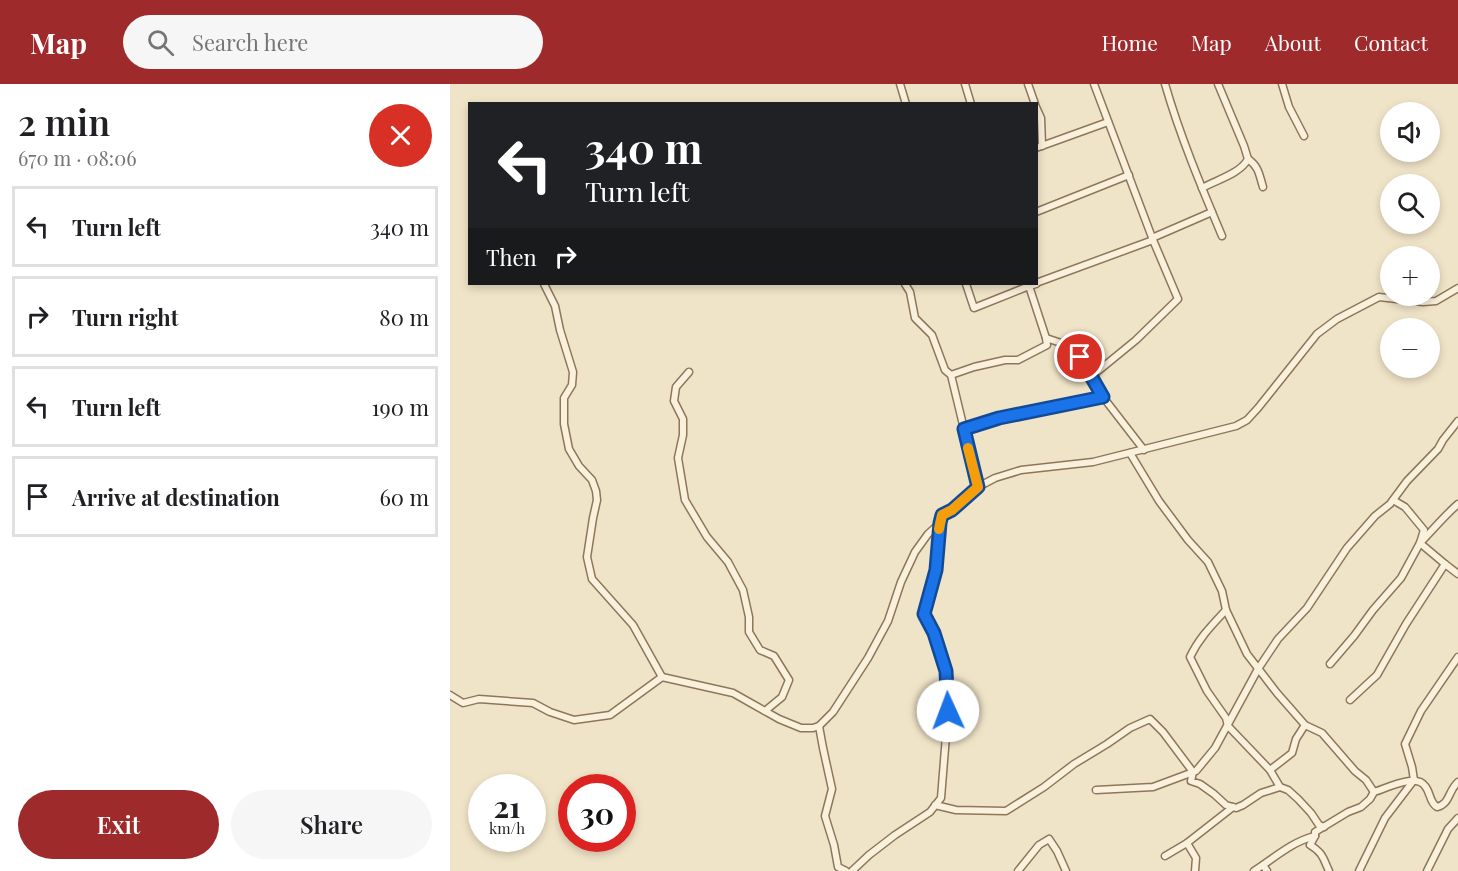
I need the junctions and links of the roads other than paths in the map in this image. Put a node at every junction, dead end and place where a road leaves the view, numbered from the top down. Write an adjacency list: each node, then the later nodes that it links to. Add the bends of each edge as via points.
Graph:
1 (900, 84): 8 (street)
2 (965, 84): 9 (street)
3 (1028, 84): 10 (street)
4 (1094, 84): 12 (street)
5 (1165, 84): 18 (street)
6 (1218, 84): 15 (street)
7 (1282, 84): 13 (street)
8 (905, 102)
9 (970, 102)
10 (1035, 102)
11 (1038, 110): 14 (street)
12 (1108, 122): 14 (street); 16 (street)
13 (1304, 136)
14 (1039, 147)
15 (1248, 159): 17 (street, via 1258,170); 18 (street, via 1237,172)
16 (1129, 175): 19 (street); 22 (street)
17 (1263, 187)
18 (1202, 188): 20 (street)
19 (1038, 211)
20 (1212, 212): 21 (street); 22 (street)
21 (1222, 236)
22 (1152, 239): 23 (street); 32 (street, via 1178,299)
23 (1038, 282)
24 (544, 285): 49 (street, via 555,306 573,372 572,386 564,398 569,449 596,490 587,557 592,579 633,625)
25 (906, 285): 31 (street, via 915,318 932,335 945,370)
26 (966, 285): 27 (street, via 974,308)
27 (1029, 286): 29 (street)
28 (1458, 288): 36 (street, via 1436,301 1374,299 1317,334 1243,423)
29 (1046, 338): 31 (street, via 1047,345 1018,360); 32 (street, via 1064,344 1080,357)
30 (689, 372): 52 (street, via 676,387 674,401 683,419 678,458 685,500 743,590 749,632 760,650 774,656 789,680 782,697)
31 (951, 375): 35 (street)
32 (1092, 376): 33 (street)
33 (1103, 397): 35 (street); 36 (street)
34 (1458, 422): 39 (street)
35 (964, 429): 38 (street)
36 (1144, 450): 37 (street)
37 (1130, 453): 38 (street, via 1093,462 1021,470); 45 (street, via 1159,501 1208,562)
38 (978, 487): 41 (street, via 942,515)
39 (1393, 500): 42 (street, via 1405,507 1424,530); 48 (street, via 1347,548 1307,608 1278,639)
40 (1458, 504): 42 (street)
41 (940, 523): 54 (street, via 915,552 888,621 868,658 833,712); 63 (street, via 936,570 924,614 946,671 948,711 942,786)
42 (1420, 543): 43 (street); 47 (street, via 1401,578)
43 (1445, 564): 44 (street); 51 (street, via 1377,675)
44 (1458, 574)
45 (1226, 610): 48 (street); 55 (street, via 1190,657)
46 (1458, 657): 58 (street, via 1421,711 1405,744)
47 (1330, 664)
48 (1258, 669): 53 (street); 55 (street)
49 (662, 677): 50 (street, via 610,715 574,720 532,703 479,699 463,703); 52 (street, via 733,693)
50 (450, 695)
51 (1350, 700)
52 (765, 711): 54 (street, via 801,728)
53 (1305, 725): 56 (street, via 1292,753); 62 (street, via 1322,733)
54 (819, 726): 71 (street, via 832,789 825,816 838,867)
55 (1228, 726): 56 (street); 57 (street)
56 (1270, 770): 60 (street)
57 (1193, 772): 61 (street, via 1153,787); 63 (street, via 1150,719 1130,728 1005,811 956,810); 64 (street, via 1191,781)
58 (1414, 780): 59 (street, via 1426,787 1437,807 1442,806); 62 (street); 79 (street, via 1385,818)
59 (1458, 782)
60 (1280, 787): 64 (street); 66 (street, via 1298,799 1318,825)
61 (1096, 790)
62 (1374, 792): 66 (street, via 1361,807)
63 (935, 805): 72 (street)
64 (1233, 807): 68 (street)
65 (1458, 818): 80 (street, via 1448,829)
66 (1324, 827): 67 (street)
67 (1315, 836): 70 (street, via 1302,839); 78 (street, via 1310,845 1324,857)
68 (1187, 843): 69 (street); 75 (street, via 1196,858)
69 (1165, 856)
70 (1263, 865): 76 (street); 77 (street)
71 (846, 871)
72 (852, 871)
73 (1018, 871): 74 (street, via 1039,844 1048,839)
74 (1066, 871)
75 (1195, 871)
76 (1254, 871)
77 (1267, 871)
78 (1329, 871)
79 (1359, 871)
80 (1427, 871)

